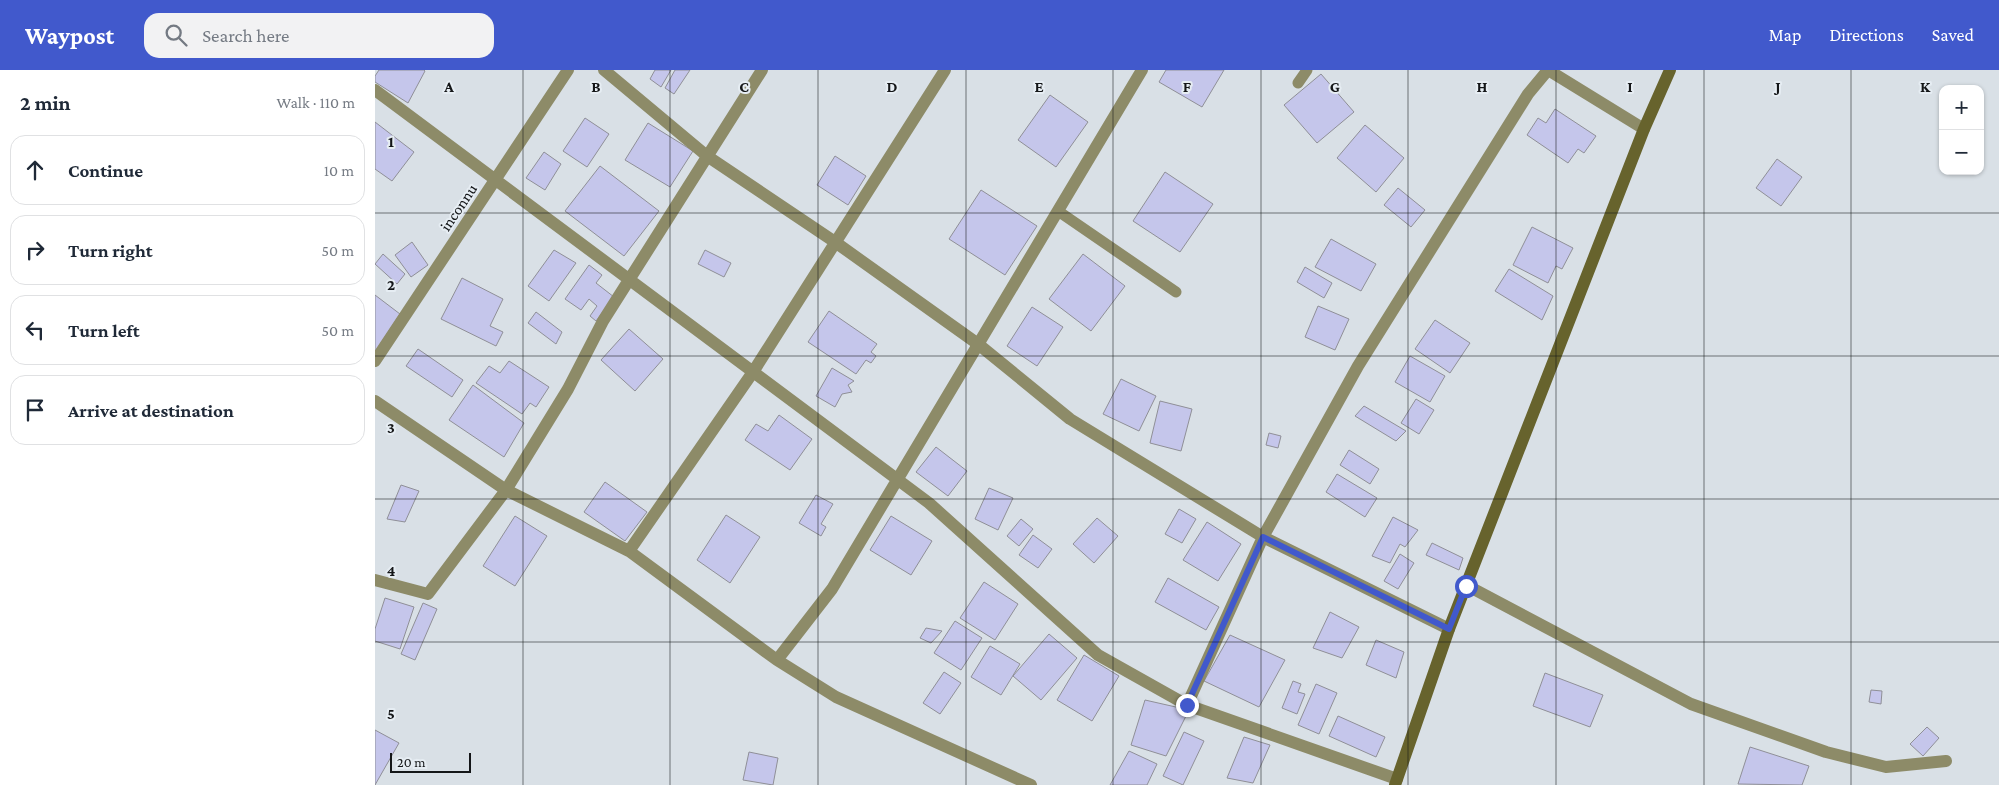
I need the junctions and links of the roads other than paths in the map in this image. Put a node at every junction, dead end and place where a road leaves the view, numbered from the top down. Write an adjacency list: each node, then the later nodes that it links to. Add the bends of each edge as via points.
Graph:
1 (568, 70): 13 (street, inconnu)
2 (604, 70): 12 (street)
3 (762, 70): 12 (street)
4 (945, 70): 15 (street)
5 (1142, 70): 14 (street)
6 (1307, 70): 9 (lane)
7 (1548, 70): 11 (street); 24 (street, via 1527,94 1358,366)
8 (1670, 70): 11 (main road)
9 (1298, 83)
10 (375, 90): 13 (street)
11 (1644, 128): 27 (main road)
12 (707, 156): 15 (street); 16 (street)
13 (495, 181): 16 (street); 19 (street, inconnu)
14 (1058, 211): 17 (lane); 18 (street)
15 (835, 242): 18 (street); 20 (street)
16 (629, 280): 20 (street); 23 (street)
17 (1176, 292)
18 (978, 344): 22 (street); 24 (street, via 1070,419)
19 (375, 361)
20 (753, 372): 22 (street); 25 (street)
21 (375, 401): 23 (street)
22 (897, 480): 29 (street, via 832,589); 30 (street, via 929,503 1098,655)
23 (506, 490): 25 (street); 26 (street, via 429,594)
24 (1263, 537): 28 (street); 30 (street)
25 (629, 551): 29 (street)
26 (375, 580)
27 (1466, 586): 28 (main road); 31 (street, via 1691,704 1826,752 1886,767)
28 (1449, 629): 32 (main road)
29 (777, 660): 33 (street, via 836,697)
30 (1187, 705): 32 (street)
31 (1945, 761)
32 (1396, 782)
33 (1031, 785)

